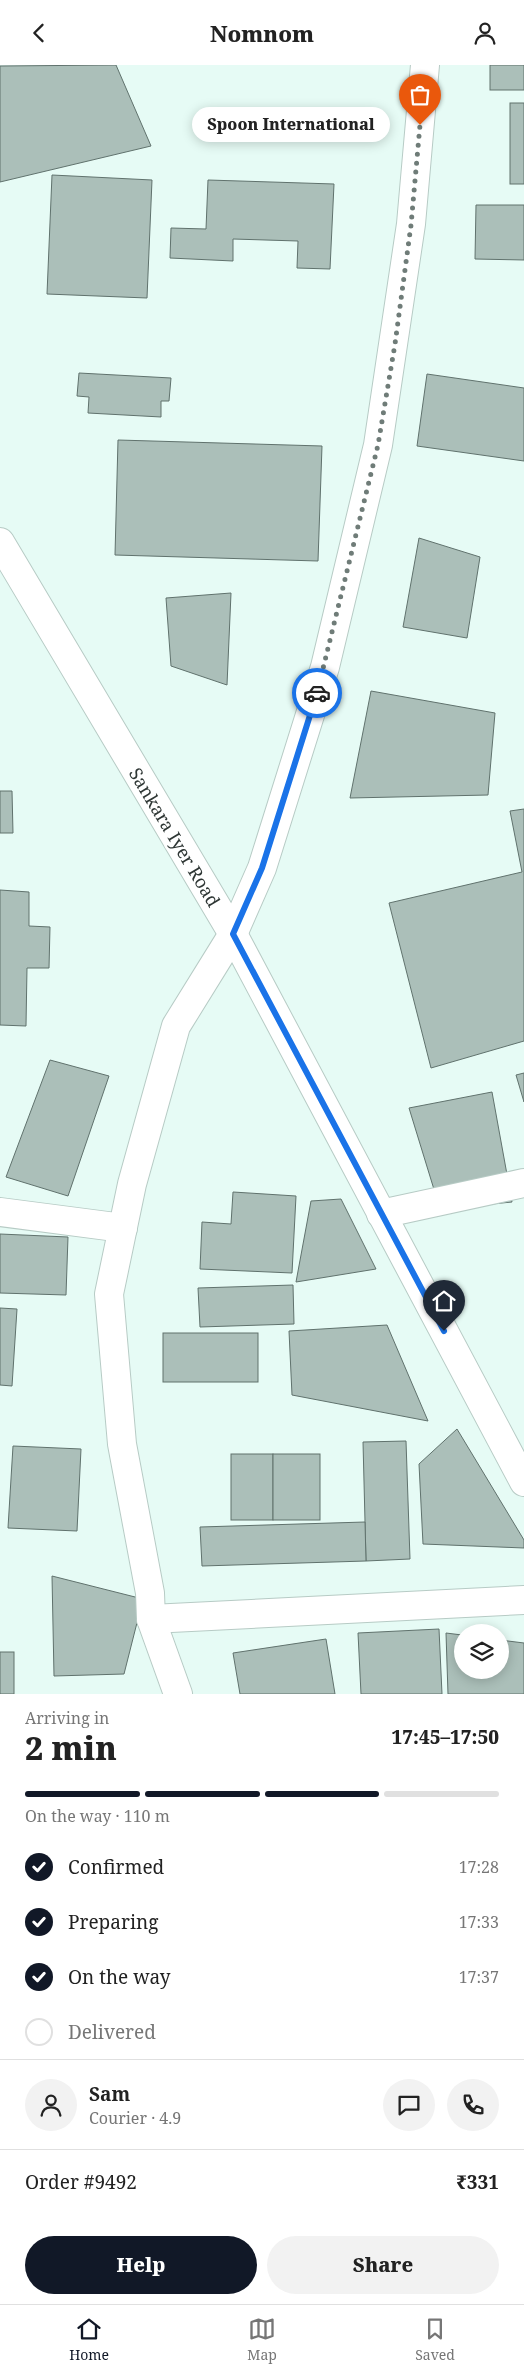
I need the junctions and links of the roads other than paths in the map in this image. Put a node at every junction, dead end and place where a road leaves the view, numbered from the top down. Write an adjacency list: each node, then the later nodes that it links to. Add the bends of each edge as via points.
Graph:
1 (425, 65): 3 (main road, via 411,225 378,445 325,667 262,868)
2 (0, 542): 3 (main road, Sankara Iyer Road)
3 (233, 934): 6 (main road, Sankara Iyer Road); 7 (main road, via 176,1026)
4 (524, 1183): 6 (main road)
5 (0, 1212): 7 (main road)
6 (381, 1214): 8 (main road, Sankara Iyer Road)
7 (123, 1228): 10 (main road, via 109,1294 122,1443 150,1593)
8 (524, 1482)
9 (524, 1600): 10 (main road)
10 (151, 1619): 11 (main road)
11 (178, 1694)

